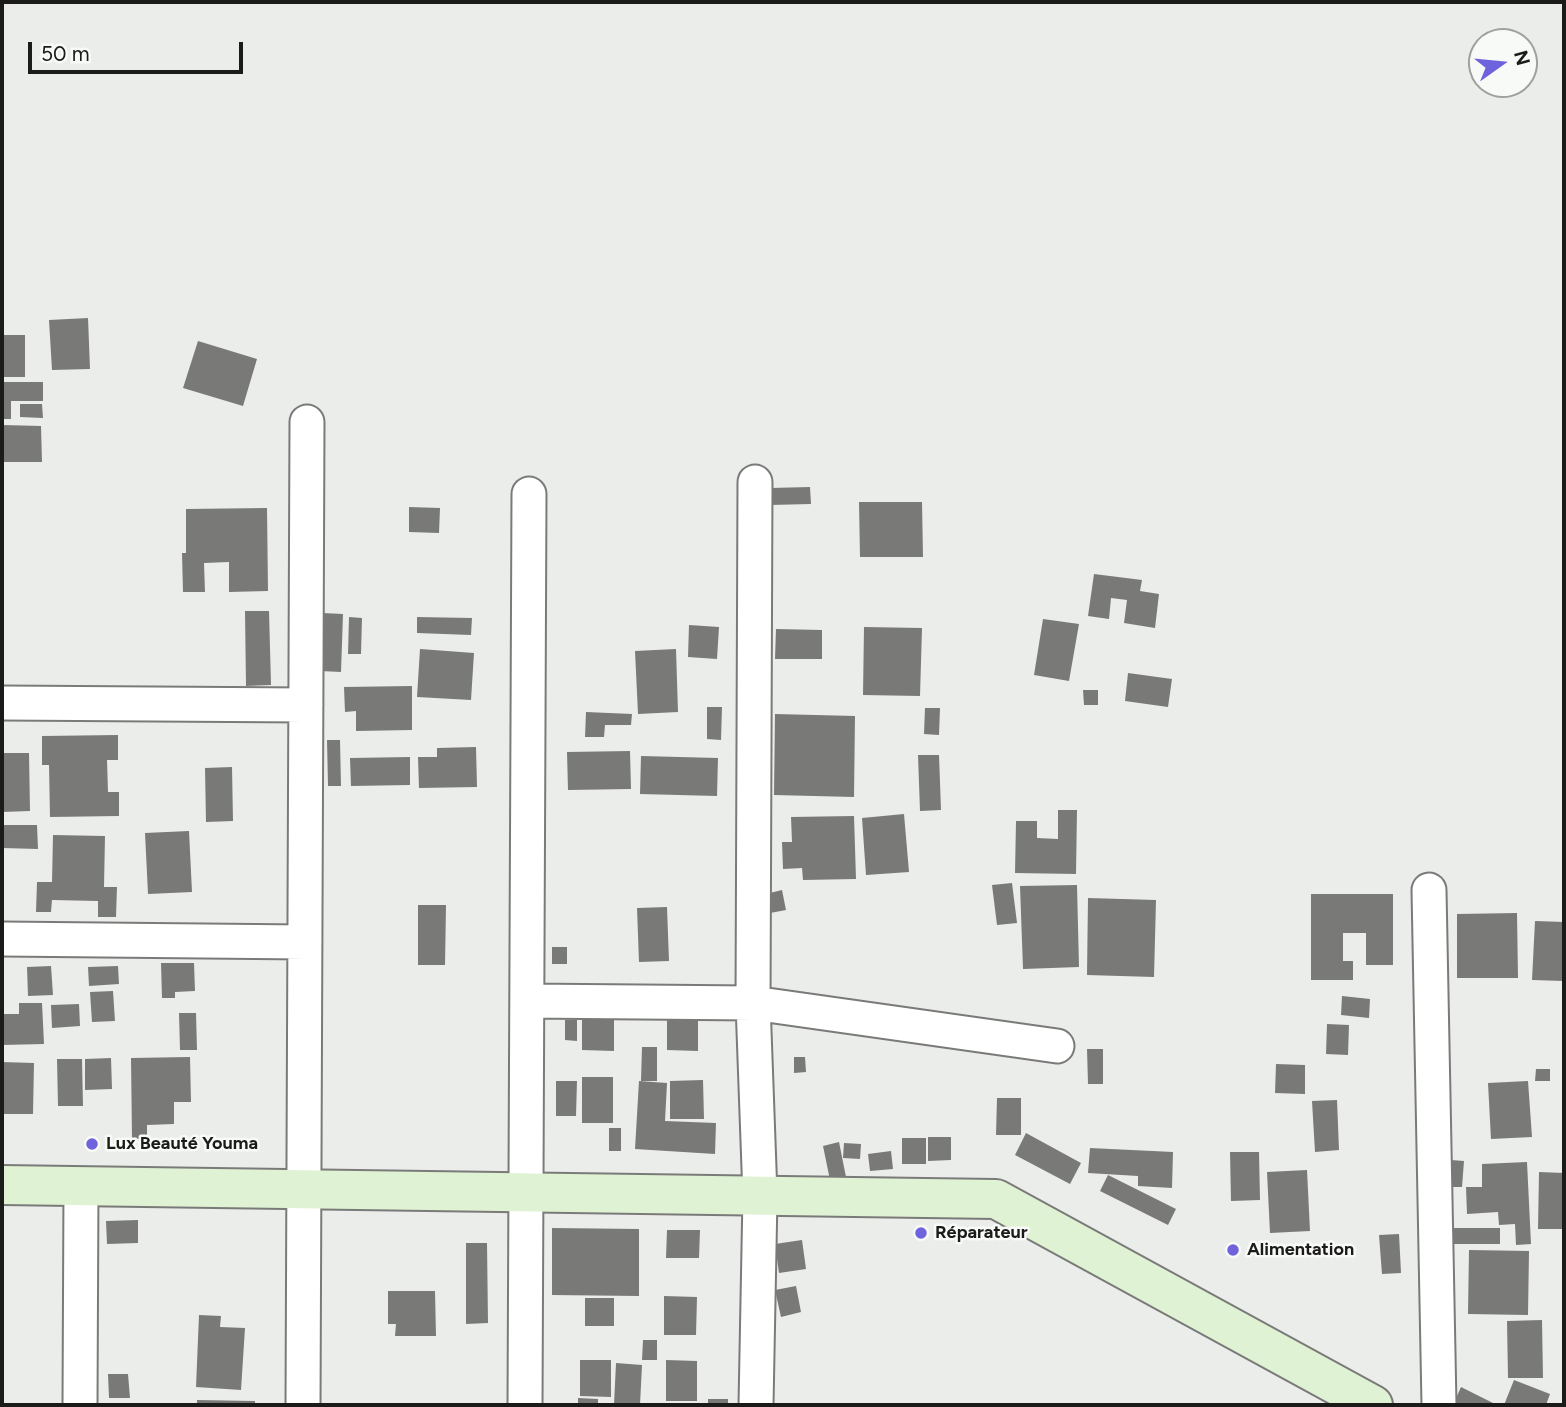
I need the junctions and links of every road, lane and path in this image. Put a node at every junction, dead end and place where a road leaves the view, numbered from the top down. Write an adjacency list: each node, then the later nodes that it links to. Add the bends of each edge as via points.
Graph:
1 (307, 422): 5 (street)
2 (755, 482): 10 (street)
3 (529, 494): 9 (street)
4 (2, 703): 5 (street)
5 (306, 705): 8 (street)
6 (1429, 890): 22 (street)
7 (2, 939): 8 (street)
8 (305, 942): 14 (street)
9 (527, 1001): 10 (street); 15 (street)
10 (753, 1003): 11 (street); 16 (street)
11 (1057, 1046)
12 (2, 1185): 13 (street)
13 (81, 1186): 14 (street); 17 (street)
14 (304, 1189): 15 (street); 18 (street)
15 (526, 1192): 16 (street); 19 (street)
16 (760, 1196): 20 (street); 21 (street, via 996,1199)
17 (80, 1405)
18 (303, 1405)
19 (524, 1405)
20 (756, 1405)
21 (1373, 1405)
22 (1439, 1405)

